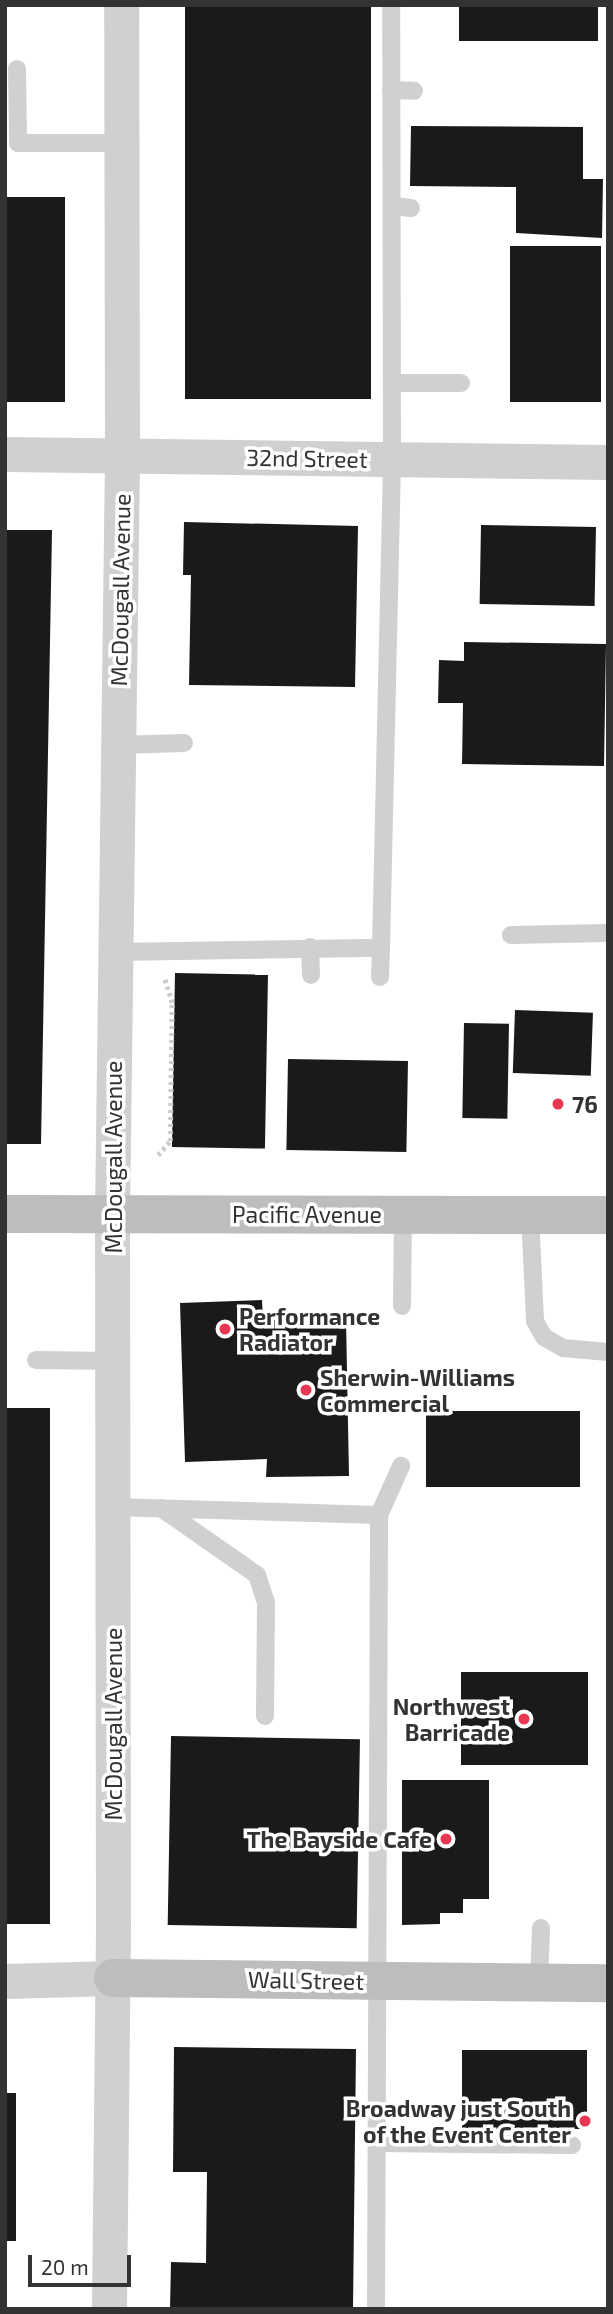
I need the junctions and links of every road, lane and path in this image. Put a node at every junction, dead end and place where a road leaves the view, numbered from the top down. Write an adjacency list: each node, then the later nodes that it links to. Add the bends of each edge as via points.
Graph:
1 (121, 5): 6 (street, McDougall Avenue)
2 (391, 5): 4 (lane)
3 (17, 69): 6 (lane, via 18,143)
4 (391, 90): 5 (lane); 7 (lane)
5 (414, 91)
6 (121, 143): 12 (street, McDougall Avenue)
7 (391, 206): 8 (lane); 9 (lane)
8 (411, 208)
9 (392, 383): 10 (lane); 13 (lane)
10 (461, 383)
11 (5, 454): 12 (street, 32nd Street)
12 (122, 455): 13 (street, 32nd Street); 16 (street, McDougall Avenue)
13 (392, 459): 14 (street, 32nd Street); 20 (lane)
14 (608, 462)
15 (184, 743): 16 (lane)
16 (118, 745): 21 (street, McDougall Avenue)
17 (608, 933): 18 (lane)
18 (511, 935)
19 (310, 947): 20 (lane); 21 (lane); 22 (lane)
20 (381, 948): 23 (lane)
21 (129, 951): 24 (path, via 163,974 172,1003 170,1142); 25 (street, McDougall Avenue)
22 (311, 975)
23 (380, 977)
24 (158, 1155)
25 (112, 1213): 26 (street, Pacific Avenue); 27 (street, Pacific Avenue); 33 (street, McDougall Avenue)
26 (5, 1214)
27 (403, 1214): 28 (street, Pacific Avenue); 30 (lane)
28 (530, 1214): 29 (street, Pacific Avenue); 31 (lane, via 535,1321 544,1336 563,1348)
29 (608, 1215)
30 (402, 1306)
31 (608, 1352)
32 (36, 1360): 33 (lane)
33 (112, 1361): 35 (street, McDougall Avenue)
34 (401, 1466): 37 (lane)
35 (112, 1507): 36 (lane); 40 (street, McDougall Avenue)
36 (161, 1508): 37 (lane); 38 (lane, via 257,1575 266,1602)
37 (379, 1515): 42 (lane)
38 (265, 1716)
39 (541, 1928): 43 (lane)
40 (113, 1978): 41 (street, Wall Street); 42 (street, Wall Street); 47 (street, McDougall Avenue)
41 (5, 1981)
42 (378, 1981): 43 (street, Wall Street); 45 (lane)
43 (539, 1982): 44 (street, Wall Street)
44 (608, 1983)
45 (377, 2143): 46 (lane); 48 (lane)
46 (572, 2145)
47 (108, 2309)
48 (376, 2309)

